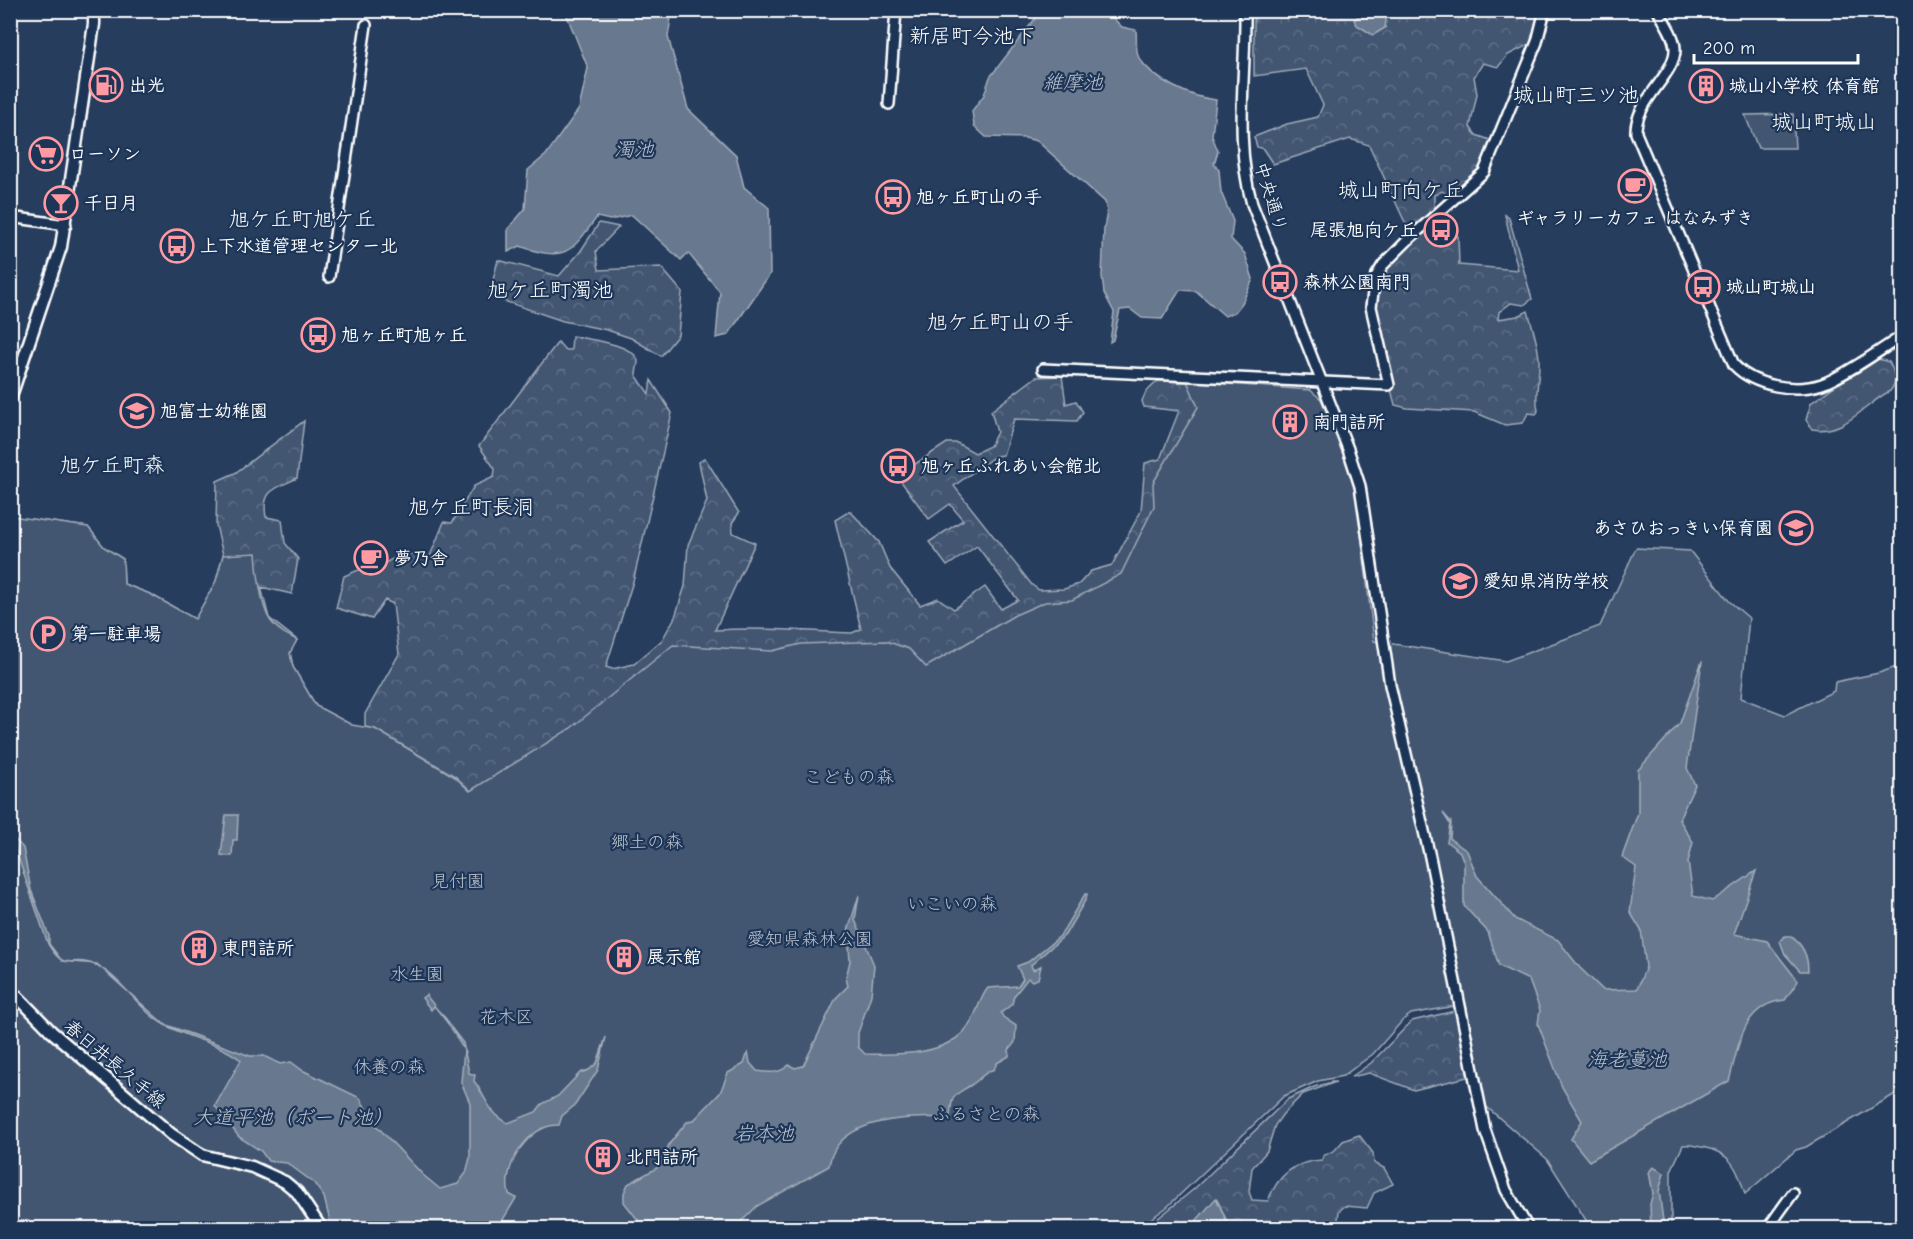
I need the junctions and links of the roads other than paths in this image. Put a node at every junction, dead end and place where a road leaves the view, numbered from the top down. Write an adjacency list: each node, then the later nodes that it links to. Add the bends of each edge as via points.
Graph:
1 (94, 10): 9 (main road)
2 (896, 10): 7 (street)
3 (1245, 10): 13 (street, 中央通り, via 1241,137 1245,180)
4 (1545, 10): 13 (street, via 1537,42 1484,172 1409,239 1375,278 1371,307 1389,385)
5 (1658, 10): 11 (street, via 1675,53 1639,115 1636,133 1734,365 1759,381 1808,387 1824,384)
6 (366, 25): 10 (street)
7 (889, 104)
8 (10, 217): 9 (street)
9 (66, 225): 14 (main road)
10 (329, 277)
11 (1902, 336)
12 (1043, 369): 13 (street)
13 (1323, 382): 18 (street, 中央通り, via 1360,486 1390,685 1430,857 1485,1130 1506,1190)
14 (10, 399)
15 (10, 989): 17 (main road, 春日井長久手線, via 52,1032 171,1134 202,1155 252,1167 285,1182 297,1192)
16 (1793, 1193): 19 (street)
17 (321, 1228)
18 (1528, 1228)
19 (1768, 1228)

